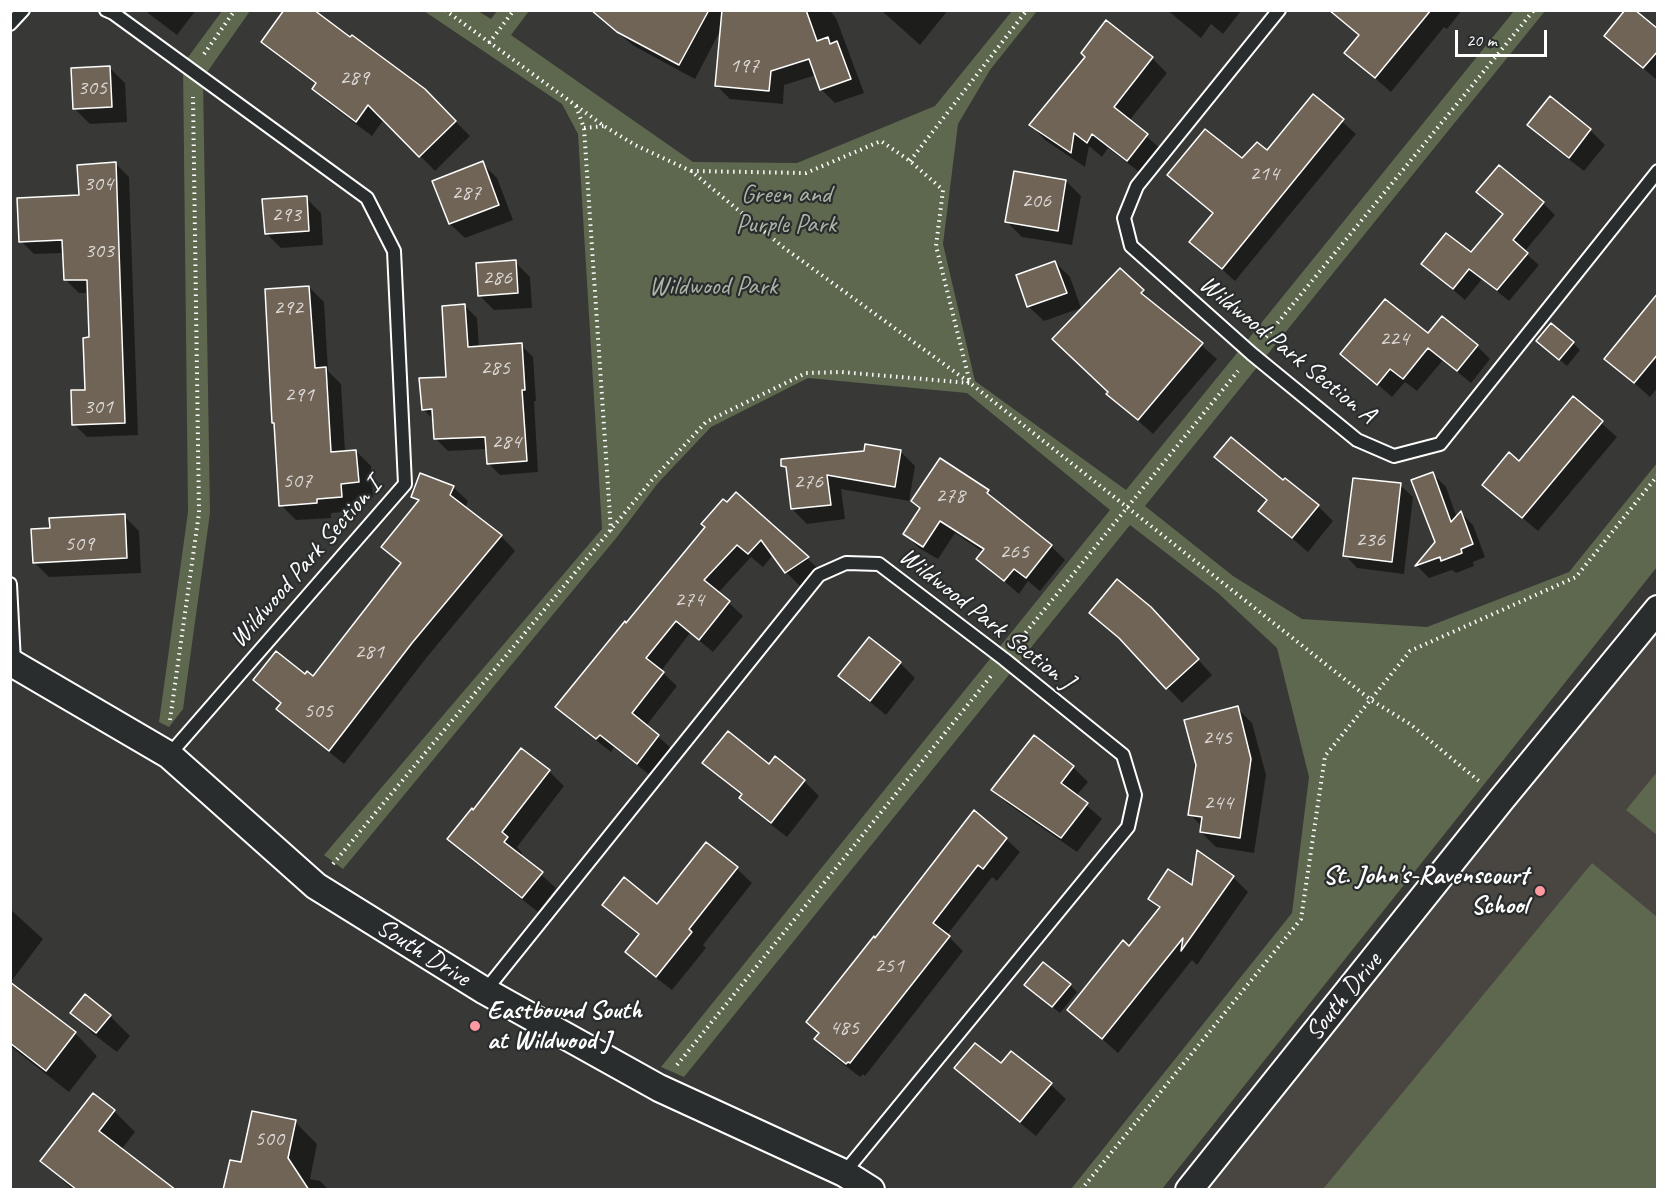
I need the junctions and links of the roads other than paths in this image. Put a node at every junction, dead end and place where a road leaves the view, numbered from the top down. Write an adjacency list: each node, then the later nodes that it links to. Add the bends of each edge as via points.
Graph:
1 (23, 10): 4 (lane)
2 (106, 10): 9 (lane, Wildwood Park Section I, via 367,198 394,251 405,484)
3 (1279, 10): 5 (lane, Wildwood Park Section A, via 1137,186 1124,218 1131,246 1252,354 1357,440 1394,456 1440,444)
4 (10, 24)
5 (1658, 171)
6 (10, 584): 8 (lane)
7 (1658, 609): 13 (street, South Drive)
8 (12, 662): 9 (street, South Drive)
9 (169, 755): 10 (street, South Drive, via 316,886)
10 (485, 991): 11 (street, South Drive, via 659,1088); 11 (lane, Wildwood Park Section J, via 819,574 846,563 879,564 1123,755 1135,795 1128,827)
11 (844, 1173): 12 (street, South Drive)
12 (871, 1190)
13 (1189, 1190)

